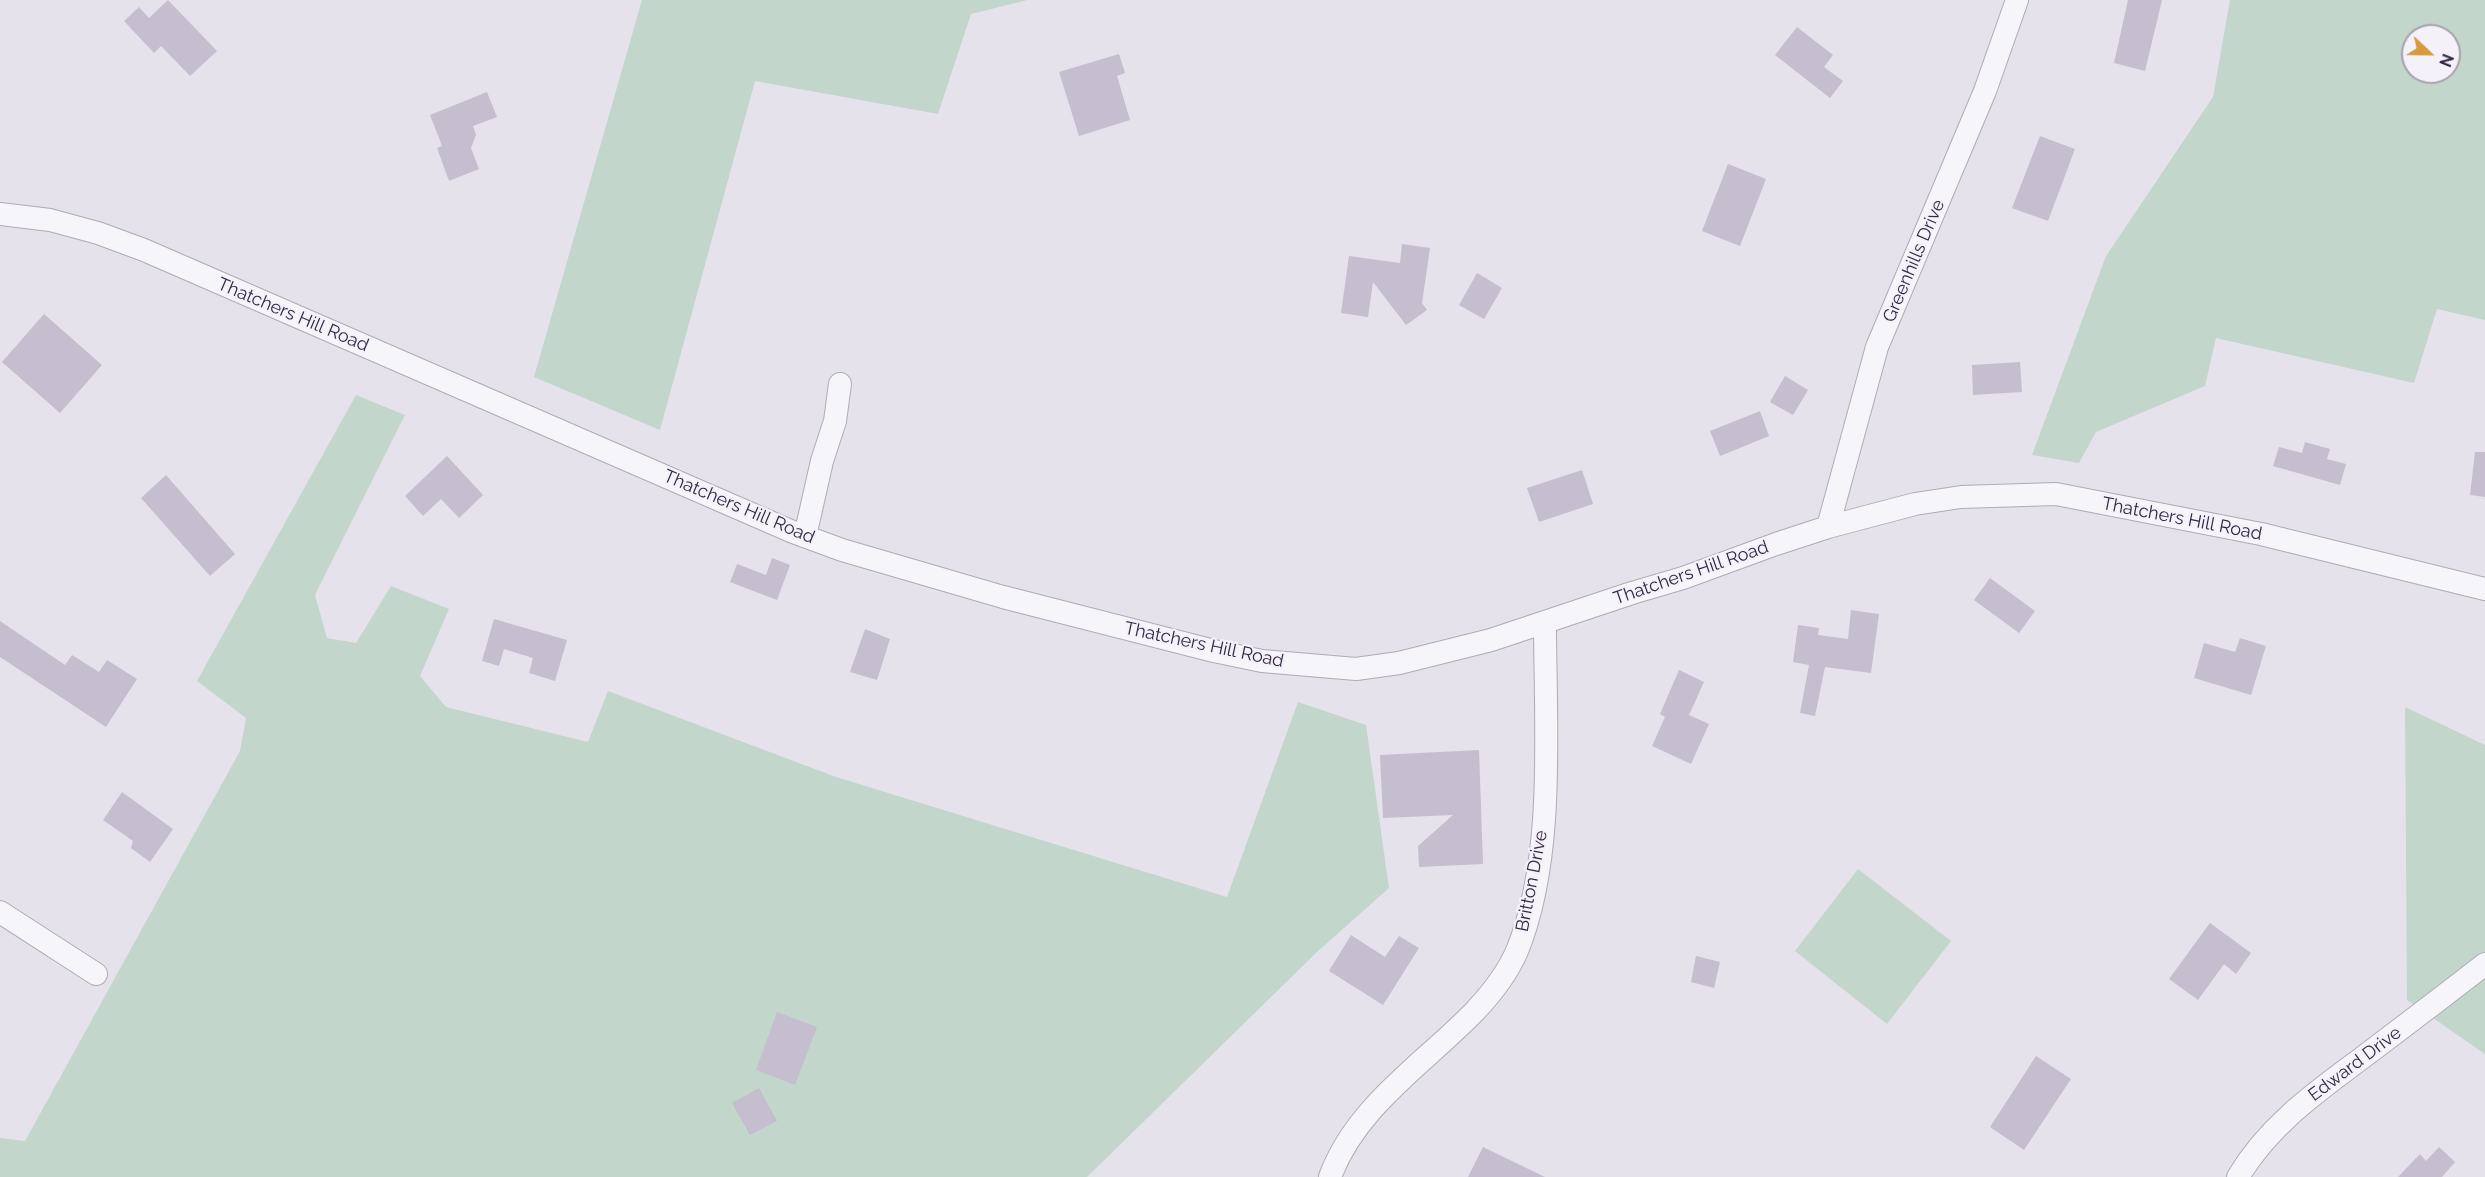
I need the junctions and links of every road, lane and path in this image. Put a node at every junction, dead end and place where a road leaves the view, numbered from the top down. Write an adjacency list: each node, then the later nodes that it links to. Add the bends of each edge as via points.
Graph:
1 (2016, 0): 4 (street, Greenhills Drive, via 1976,111 1877,347)
2 (0, 214): 5 (street, Thatchers Hill Road, via 50,220 144,250)
3 (840, 384): 5 (street, via 835,421)
4 (1828, 527): 6 (street, Thatchers Hill Road, via 1926,502 1973,496 2056,494 2283,539); 7 (street, Thatchers Hill Road, via 1683,579)
5 (805, 536): 7 (street, Thatchers Hill Road, via 1003,597 1214,651 1274,662 1356,669 1399,663)
6 (2485, 590)
7 (1545, 622): 11 (street, Britton Drive, via 1541,846 1527,920 1516,953 1499,983 1476,1009 1370,1111 1350,1138)
8 (0, 912): 10 (street)
9 (2485, 964): 12 (street, Edward Drive, via 2280,1122)
10 (96, 974)
11 (1330, 1177)
12 (2238, 1177)

